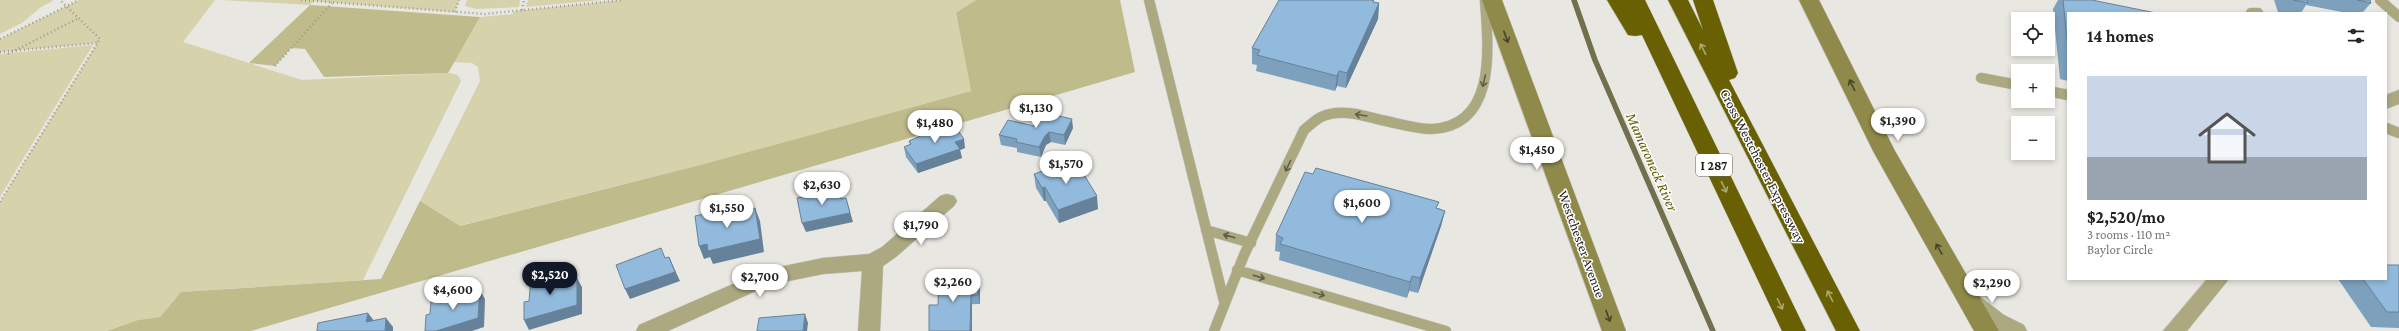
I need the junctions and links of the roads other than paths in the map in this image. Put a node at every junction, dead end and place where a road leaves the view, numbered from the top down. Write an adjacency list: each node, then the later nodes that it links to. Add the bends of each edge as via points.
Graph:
1 (1149, 0): 22 (lane)
2 (1485, 0): 23 (lane, one-way to 23, via 1488,62 1481,95 1462,120 1446,127 1424,129 1356,114 1326,116 1312,120 1304,130)
3 (1492, 0): 33 (main road, Westchester Avenue, one-way to 33)
4 (1617, 0): 19 (highway)
5 (1635, 0): 19 (highway, I 287)
6 (1678, 0): 20 (highway, Cross Westchester Expressway, one-way to 6)
7 (1703, 0): 20 (highway)
8 (1809, 0): 27 (main road, one-way to 8, via 1884,151)
9 (2380, 0): 10 (lane)
10 (2399, 17)
11 (1981, 78): 12 (lane)
12 (2011, 84)
13 (2055, 92): 14 (lane)
14 (2067, 95)
15 (2399, 96): 16 (street)
16 (2387, 102)
17 (2387, 128): 18 (lane)
18 (2399, 133)
19 (1703, 142): 34 (highway, I 287, one-way to 34)
20 (1753, 146): 35 (highway, Cross Westchester Expressway, one-way to 20)
21 (947, 201): 24 (street, via 889,252)
22 (1206, 230): 23 (lane, one-way to 22); 28 (lane)
23 (1251, 243): 25 (lane)
24 (873, 262): 29 (street, via 823,266 765,278); 30 (street)
25 (1237, 270): 28 (lane); 32 (lane, one-way to 32)
26 (2218, 280): 38 (street)
27 (1965, 295): 36 (main road); 37 (street, via 1997,321)
28 (1224, 301): 31 (lane)
29 (647, 331)
30 (869, 331)
31 (1214, 331)
32 (1446, 331)
33 (1614, 331)
34 (1794, 331)
35 (1848, 331)
36 (1987, 331)
37 (2016, 331)
38 (2174, 331)

